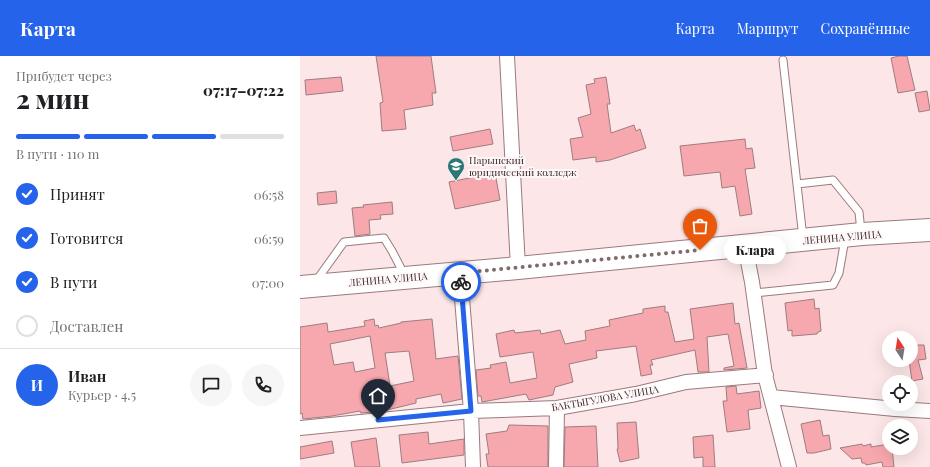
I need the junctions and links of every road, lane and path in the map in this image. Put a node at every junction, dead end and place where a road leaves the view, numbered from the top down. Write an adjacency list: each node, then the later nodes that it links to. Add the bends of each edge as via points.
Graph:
1 (507, 56): 8 (street)
2 (783, 60): 3 (lane)
3 (797, 184): 5 (lane, via 833,180 859,212); 6 (lane)
4 (930, 230): 5 (main road, ЛЕНИНА УЛИЦА)
5 (853, 235): 6 (main road, ЛЕНИНА УЛИЦА); 12 (lane, via 833,285)
6 (804, 240): 7 (main road, ЛЕНИНА УЛИЦА)
7 (745, 246): 8 (main road, ЛЕНИНА УЛИЦА); 12 (street)
8 (518, 268): 9 (main road, ЛЕНИНА УЛИЦА)
9 (460, 273): 10 (main road, ЛЕНИНА УЛИЦА); 16 (street)
10 (406, 278): 11 (main road, ЛЕНИНА УЛИЦА); 11 (lane, via 384,238 344,242)
11 (306, 286)
12 (754, 293): 13 (street)
13 (766, 375): 14 (street); 15 (street, БАКТЫГУЛОВА УЛИЦА, via 686,382)
14 (771, 397): 17 (street); 21 (street)
15 (557, 408): 16 (street, БАКТЫГУЛОВА УЛИЦА); 20 (street)
16 (471, 411): 18 (street, БАКТЫГУЛОВА УЛИЦА); 19 (street)
17 (930, 411)
18 (300, 428)
19 (473, 467)
20 (556, 467)
21 (789, 467)

